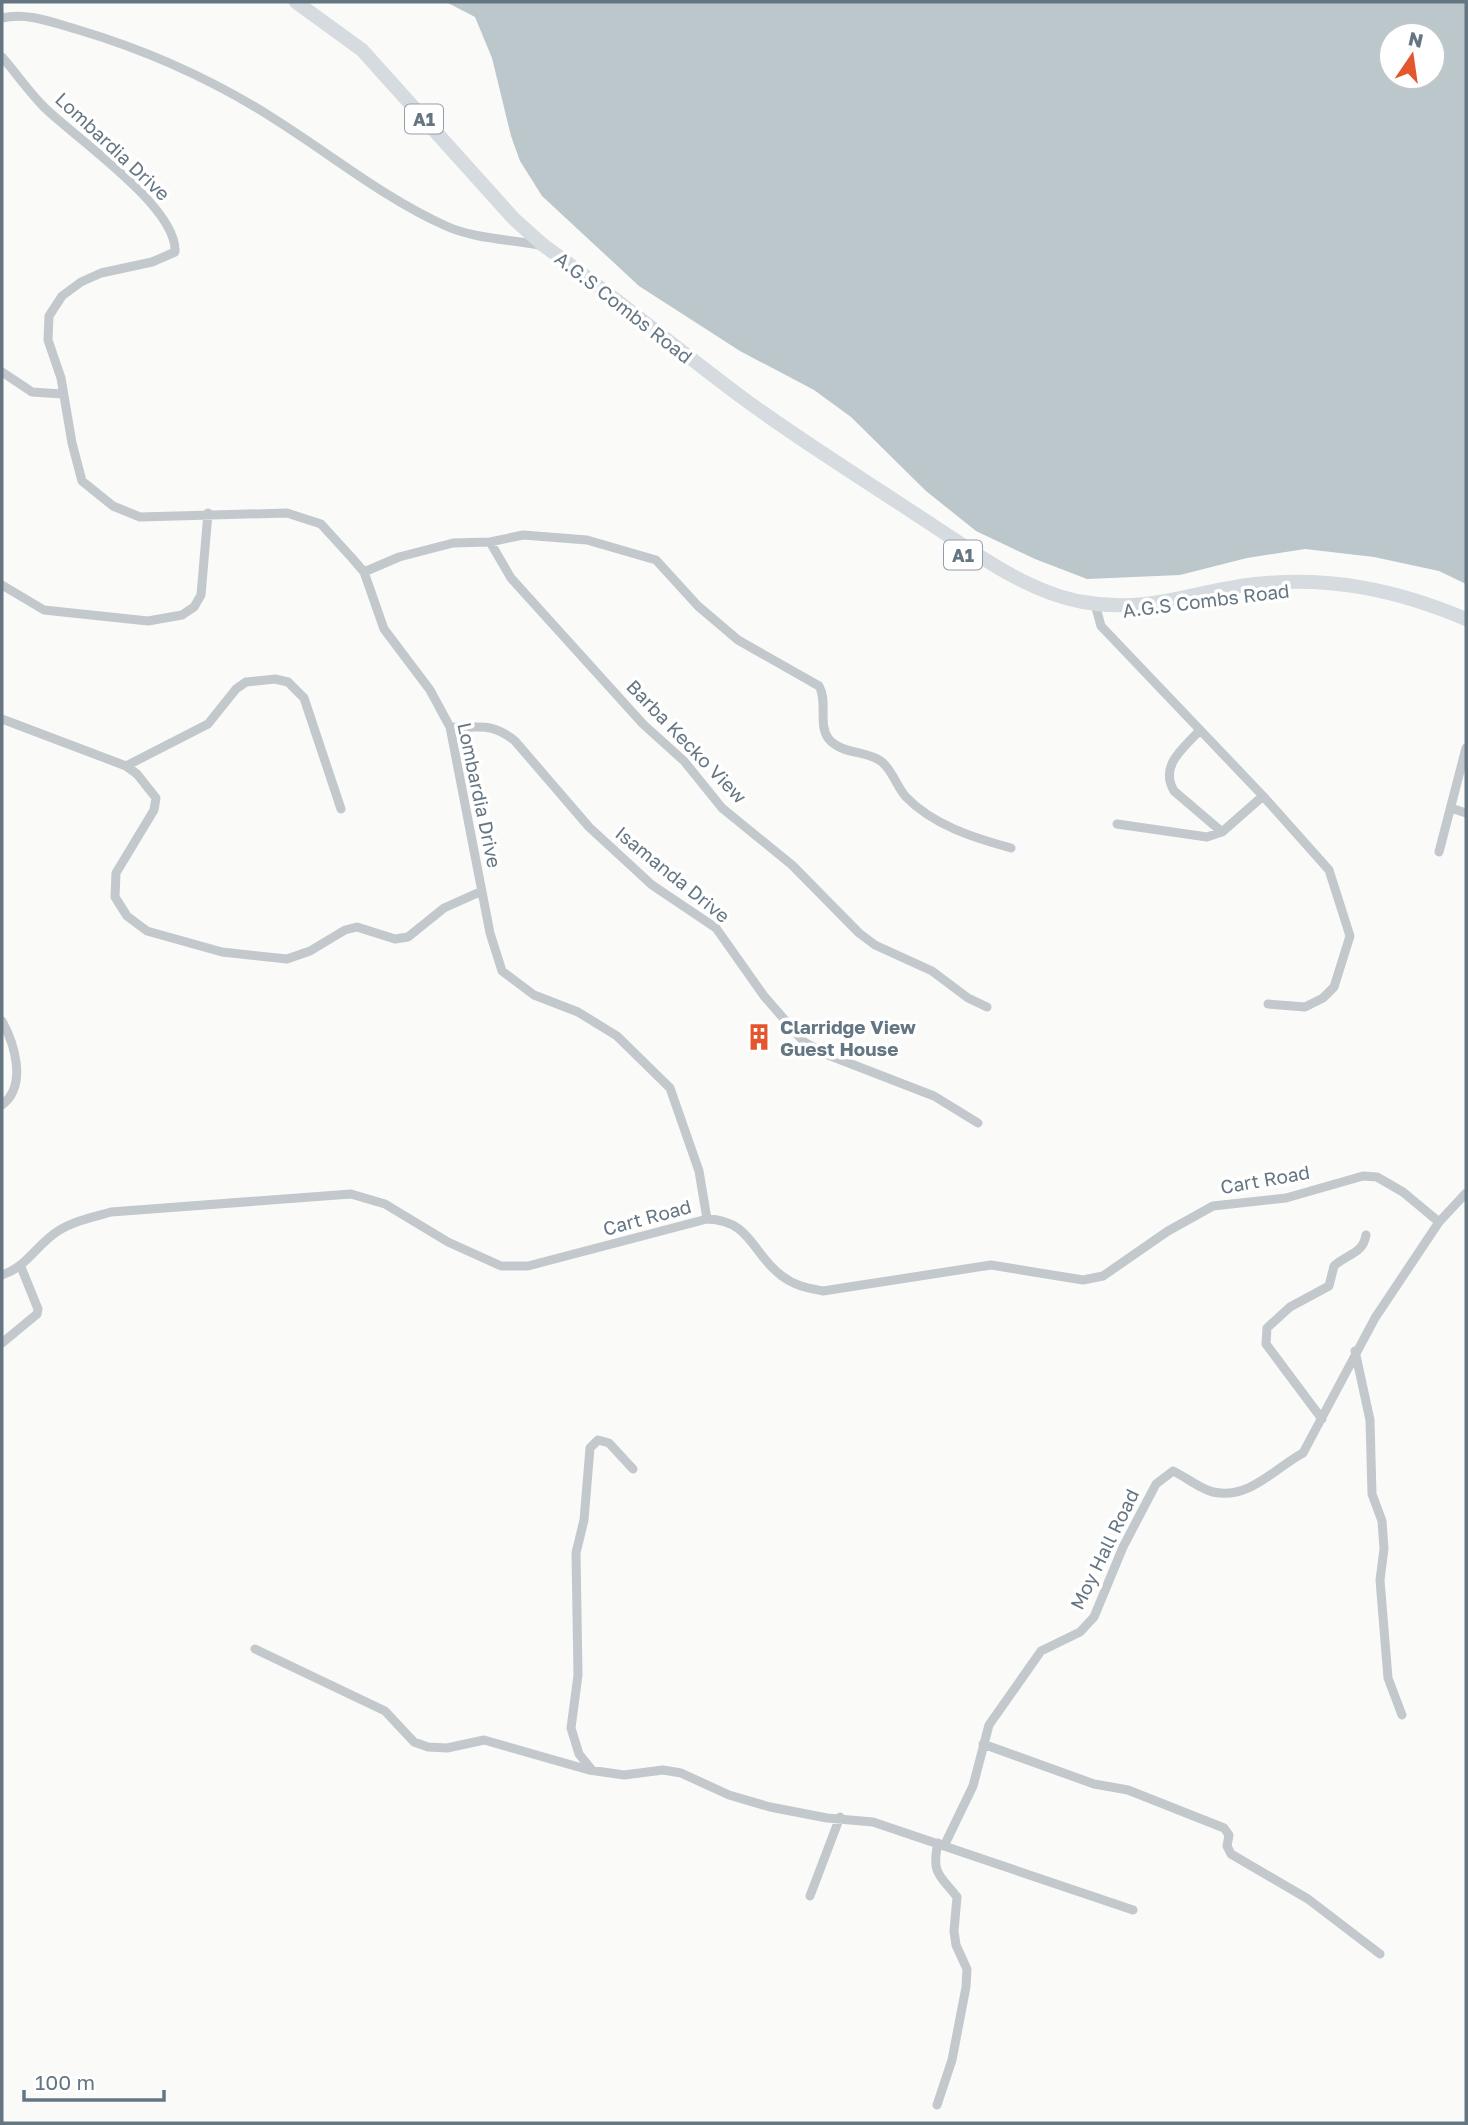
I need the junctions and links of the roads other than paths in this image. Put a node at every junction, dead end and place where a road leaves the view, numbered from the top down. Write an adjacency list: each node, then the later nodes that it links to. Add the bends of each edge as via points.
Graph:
1 (296, 2): 4 (main road, A1, via 362,50 514,219)
2 (2, 18): 4 (street, via 37,18 179,65 276,120 383,193 428,217 474,235)
3 (2, 57): 6 (street, Lombardia Drive, via 44,107 89,143 167,222 176,243 175,252 163,258 81,282 55,304 48,316 48,340)
4 (543, 245): 11 (main road, A.G.S Combs Road / A1, via 563,271 635,328 808,454 995,576 1052,600)
5 (2, 372): 6 (street, via 32,392)
6 (62, 394): 7 (street, Lombardia Drive, via 82,481 98,496 140,517)
7 (208, 513): 9 (street, Lombardia Drive, via 287,513 321,524); 10 (street, via 201,595 183,615 148,621 44,610)
8 (490, 542): 9 (street, via 424,549); 25 (street, via 555,536 587,540 656,560 698,606 738,640 819,686 824,693 825,730 835,743 883,762 902,793 923,813); 29 (street, Barba Kecko View, via 511,578 643,724 684,761 722,808 792,865 859,933 932,971)
9 (364, 572): 15 (street, Lombardia Drive, via 384,629 416,670)
10 (2, 585)
11 (1095, 607): 12 (main road, A.G.S Combs Road / A1, via 1160,604 1254,584 1293,582 1407,595); 13 (main road, A.G.S Combs Road / A1, via 1112,612 1160,610 1293,588 1406,603); 16 (street, via 1101,626)
12 (1466, 619)
13 (1466, 628)
14 (2, 719): 18 (street)
15 (450, 727): 27 (street, Lombardia Drive); 32 (street, Isamanda Drive, via 487,725 515,741 589,827 652,885 716,928 764,996 804,1042 934,1096)
16 (1200, 730): 19 (street); 24 (street, via 1170,764 1169,783)
17 (1466, 748): 20 (street)
18 (126, 766): 21 (street, via 208,724 246,682 275,679 288,682 304,698); 27 (street, via 156,799 116,873 115,897 127,916 147,931 222,952 287,959 357,926 395,940 408,937 444,908)
19 (1263, 796): 24 (street); 28 (street, via 1329,870 1350,936 1334,987 1323,998 1305,1007)
20 (1451, 808): 22 (street); 26 (street)
21 (341, 810)
22 (1466, 813)
23 (1116, 824): 24 (street, via 1208,837)
24 (1222, 832)
25 (1011, 848)
26 (1439, 852)
27 (482, 891): 34 (street, Lombardia Drive, via 502,971 534,995 578,1012 617,1036 670,1088 699,1171)
28 (1268, 1004)
29 (987, 1007)
30 (2, 1021): 31 (street, via 16,1051 13,1090)
31 (2, 1105)
32 (978, 1123)
33 (1466, 1193): 35 (street, Moy Hall Road)
34 (707, 1219): 35 (street, Cart Road, via 724,1219 742,1230 781,1276 800,1287 823,1291 991,1265 1083,1280 1103,1276 1213,1206 1286,1198 1363,1176 1377,1177 1403,1192); 37 (street, Cart Road, via 528,1266 501,1266 448,1242 385,1204 351,1194 111,1212 58,1231)
35 (1439, 1222): 40 (street, Moy Hall Road)
36 (1366, 1235): 41 (street, via 1365,1246 1334,1266 1329,1286 1290,1307 1267,1328 1266,1344)
37 (21, 1267): 38 (street, Cart Road); 39 (street, via 37,1314)
38 (2, 1275)
39 (2, 1343)
40 (1355, 1351): 41 (street, Moy Hall Road); 44 (street, via 1370,1420 1372,1494 1382,1521 1380,1580 1388,1678)
41 (1322, 1419): 45 (street, Moy Hall Road, via 1303,1453 1262,1482 1231,1493 1212,1492 1173,1471 1162,1476 1123,1547 1094,1617 1080,1632 1041,1651 989,1725)
42 (632, 1469): 46 (street, via 609,1443 598,1440 590,1448 584,1520 576,1553 578,1675 571,1728 579,1754)
43 (255, 1649): 46 (street, via 385,1711 414,1742 447,1748 484,1740)
44 (1402, 1715)
45 (983, 1744): 48 (street, Moy Hall Road, via 974,1786); 51 (street, via 1094,1784 1128,1790 1224,1828 1231,1854 1308,1899)
46 (592, 1770): 47 (street, via 624,1775 663,1770 681,1773 770,1807)
47 (841, 1818): 48 (street, via 873,1822); 49 (street)
48 (941, 1843): 50 (street); 52 (street, via 936,1871 957,1897 956,1945 967,1969 960,2029)
49 (810, 1896)
50 (1133, 1910)
51 (1380, 1954)
52 (937, 2105)

